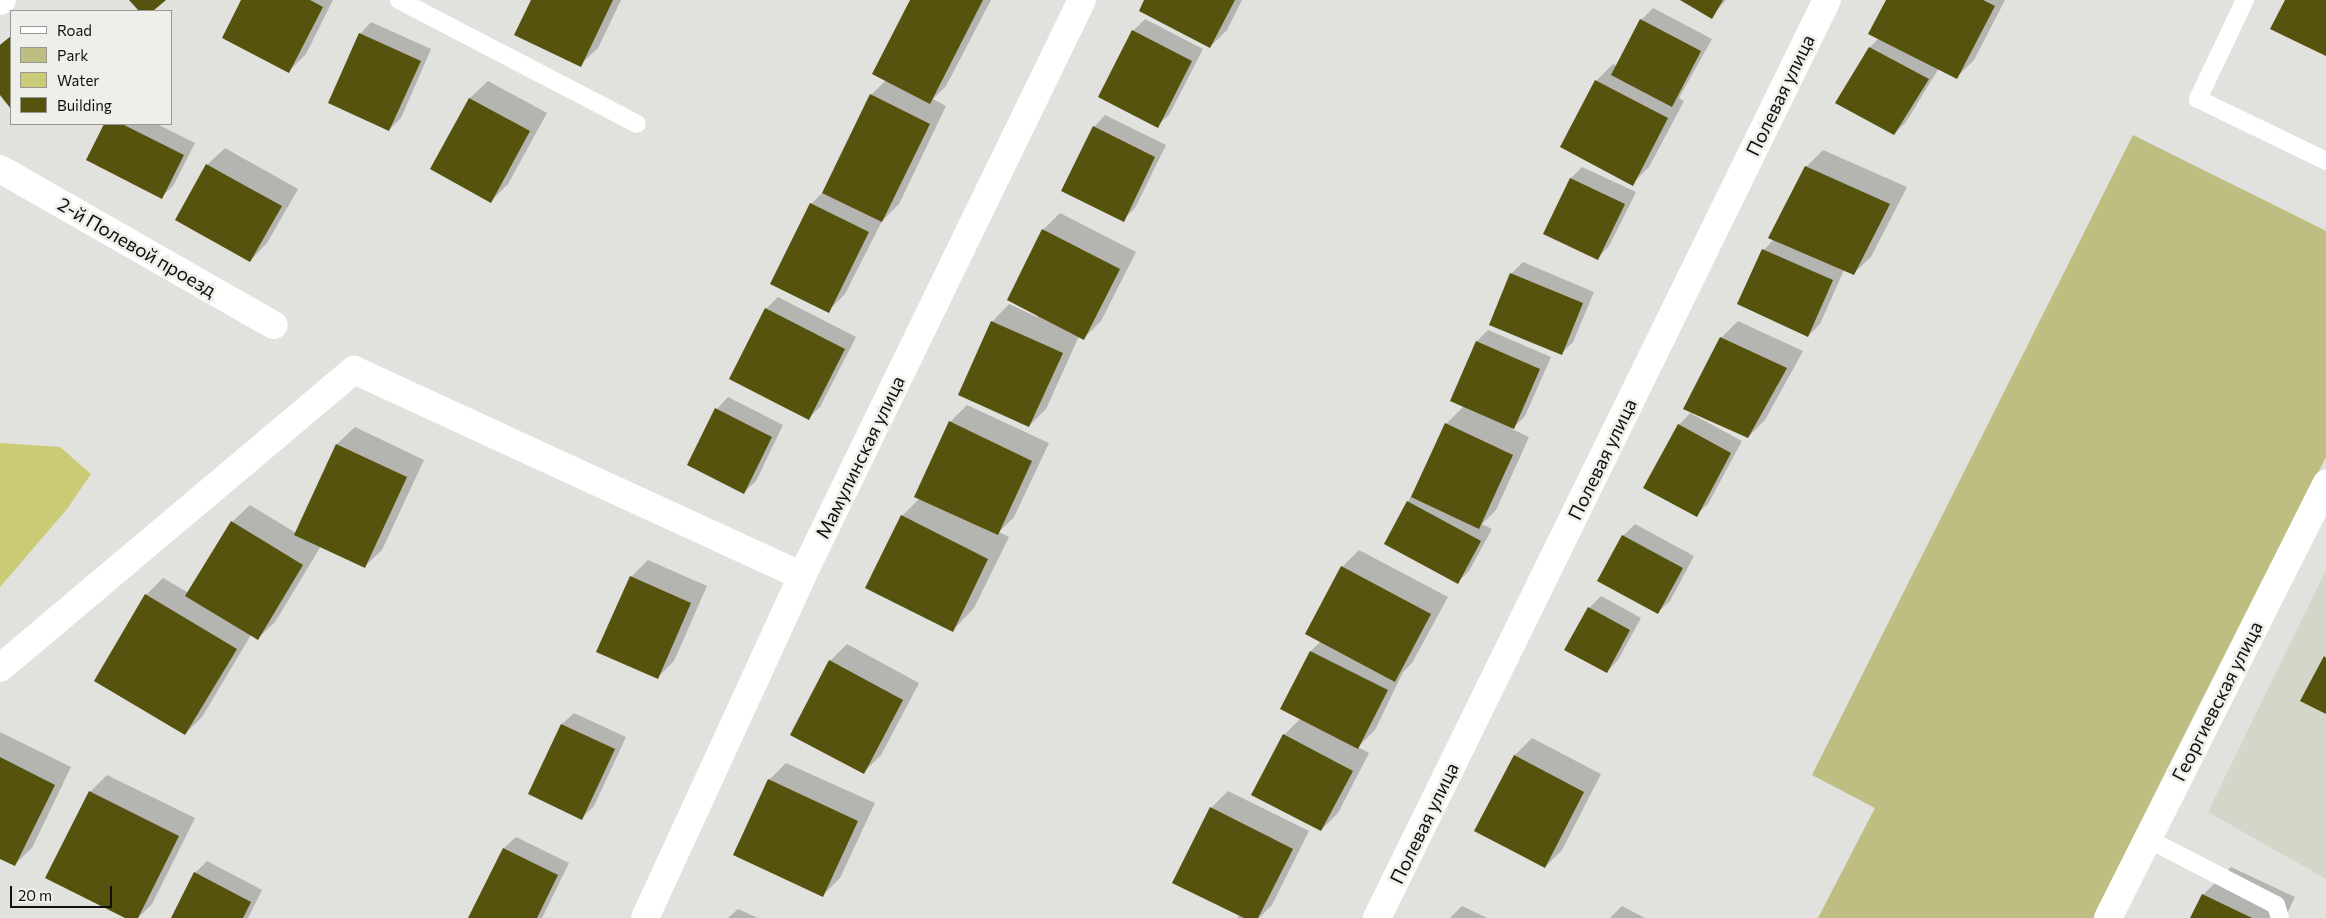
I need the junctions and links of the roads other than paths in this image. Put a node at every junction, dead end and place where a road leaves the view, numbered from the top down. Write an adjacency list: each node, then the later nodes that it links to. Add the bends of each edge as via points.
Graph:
1 (399, 0): 5 (lane)
2 (1082, 0): 10 (street, Мамулинская улица)
3 (1827, 0): 14 (street, Полевая улица)
4 (2246, 0): 6 (lane, via 2198,99)
5 (637, 124)
6 (2326, 161)
7 (0, 169): 8 (street, 2-й Полевой проезд)
8 (274, 325)
9 (2326, 484): 12 (street, Георгиевская улица)
10 (802, 576): 11 (street, via 354,370); 13 (street, Мамулинская улица)
11 (0, 668)
12 (2148, 840): 15 (street, Георгиевская улица); 16 (lane, via 2276,905)
13 (645, 918)
14 (1377, 918)
15 (2108, 918)
16 (2280, 918)

